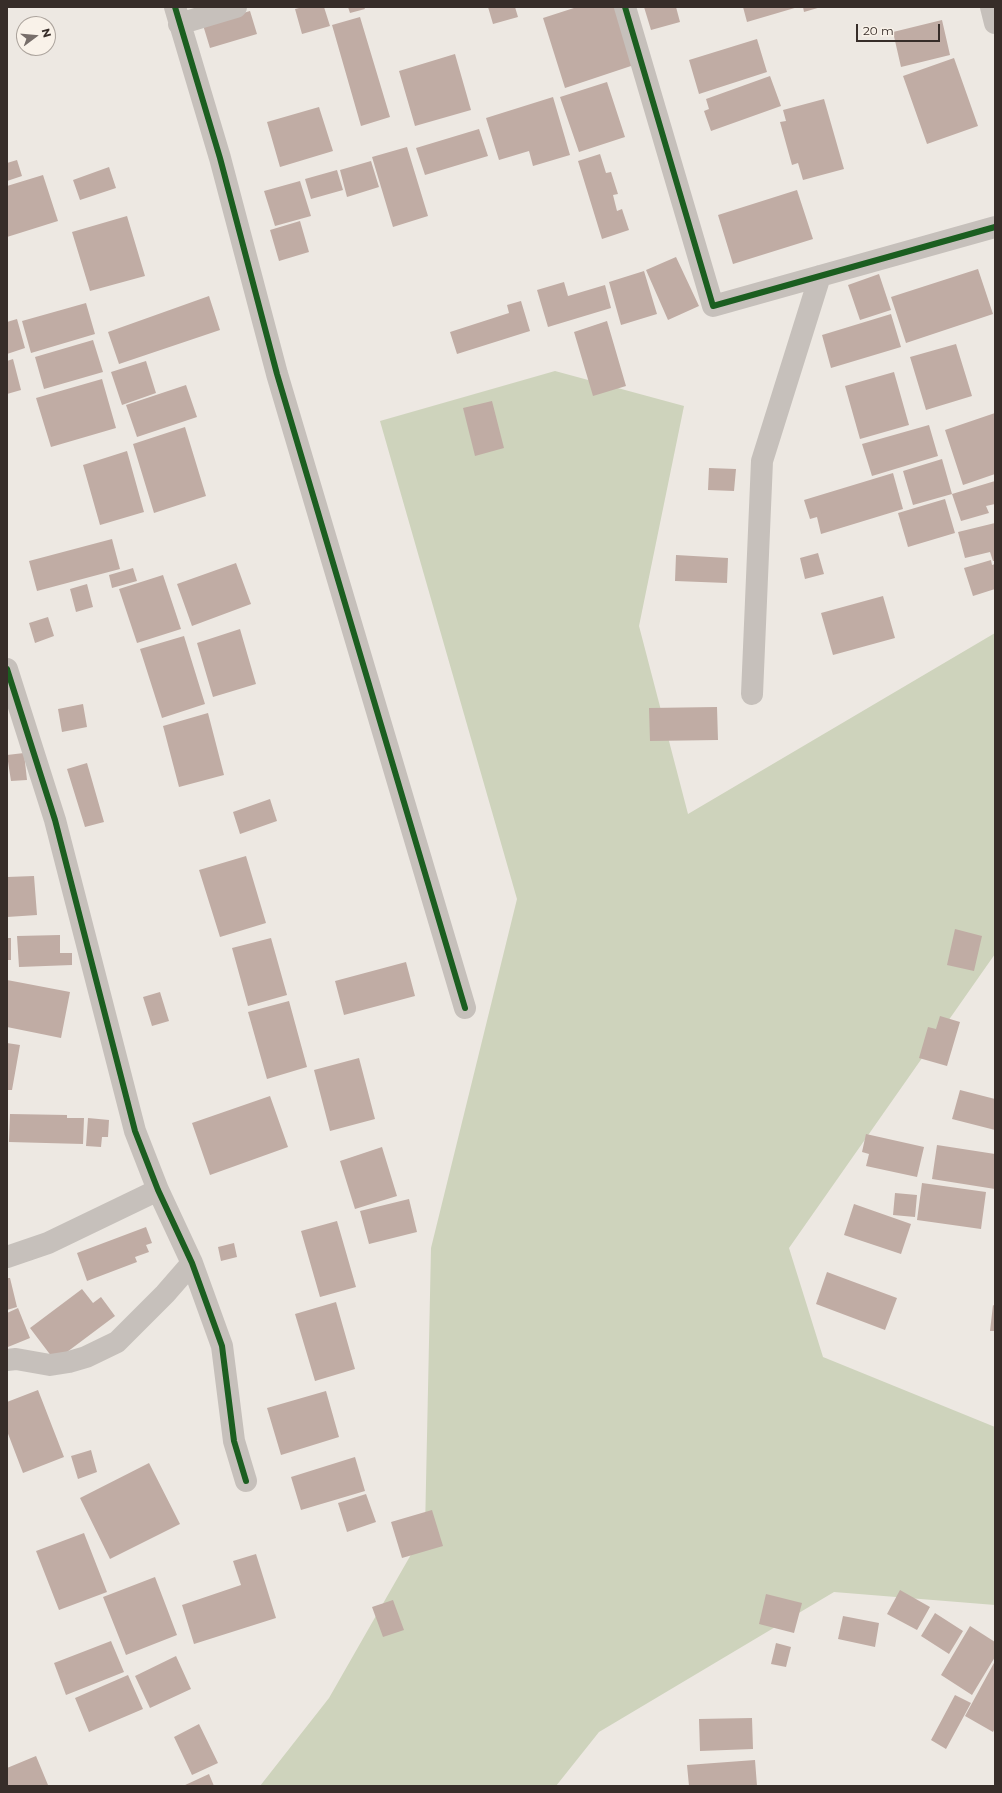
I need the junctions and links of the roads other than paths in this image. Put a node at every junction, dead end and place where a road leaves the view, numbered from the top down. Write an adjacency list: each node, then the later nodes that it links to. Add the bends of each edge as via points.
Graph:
1 (236, 7): 4 (street)
2 (625, 7): 7 (street, via 713,306)
3 (991, 7): 5 (street)
4 (177, 16): 10 (street, via 220,158 277,374)
5 (995, 23)
6 (995, 227): 7 (street)
7 (820, 276): 9 (street, via 762,461)
8 (7, 669): 11 (street, via 56,820 135,1131)
9 (752, 694)
10 (465, 1008)
11 (158, 1190): 12 (street, via 48,1243); 13 (street)
12 (7, 1257)
13 (192, 1263): 14 (street, via 117,1342 69,1362 50,1365 16,1359); 15 (street, via 222,1346 234,1440)
14 (7, 1360)
15 (246, 1481)

